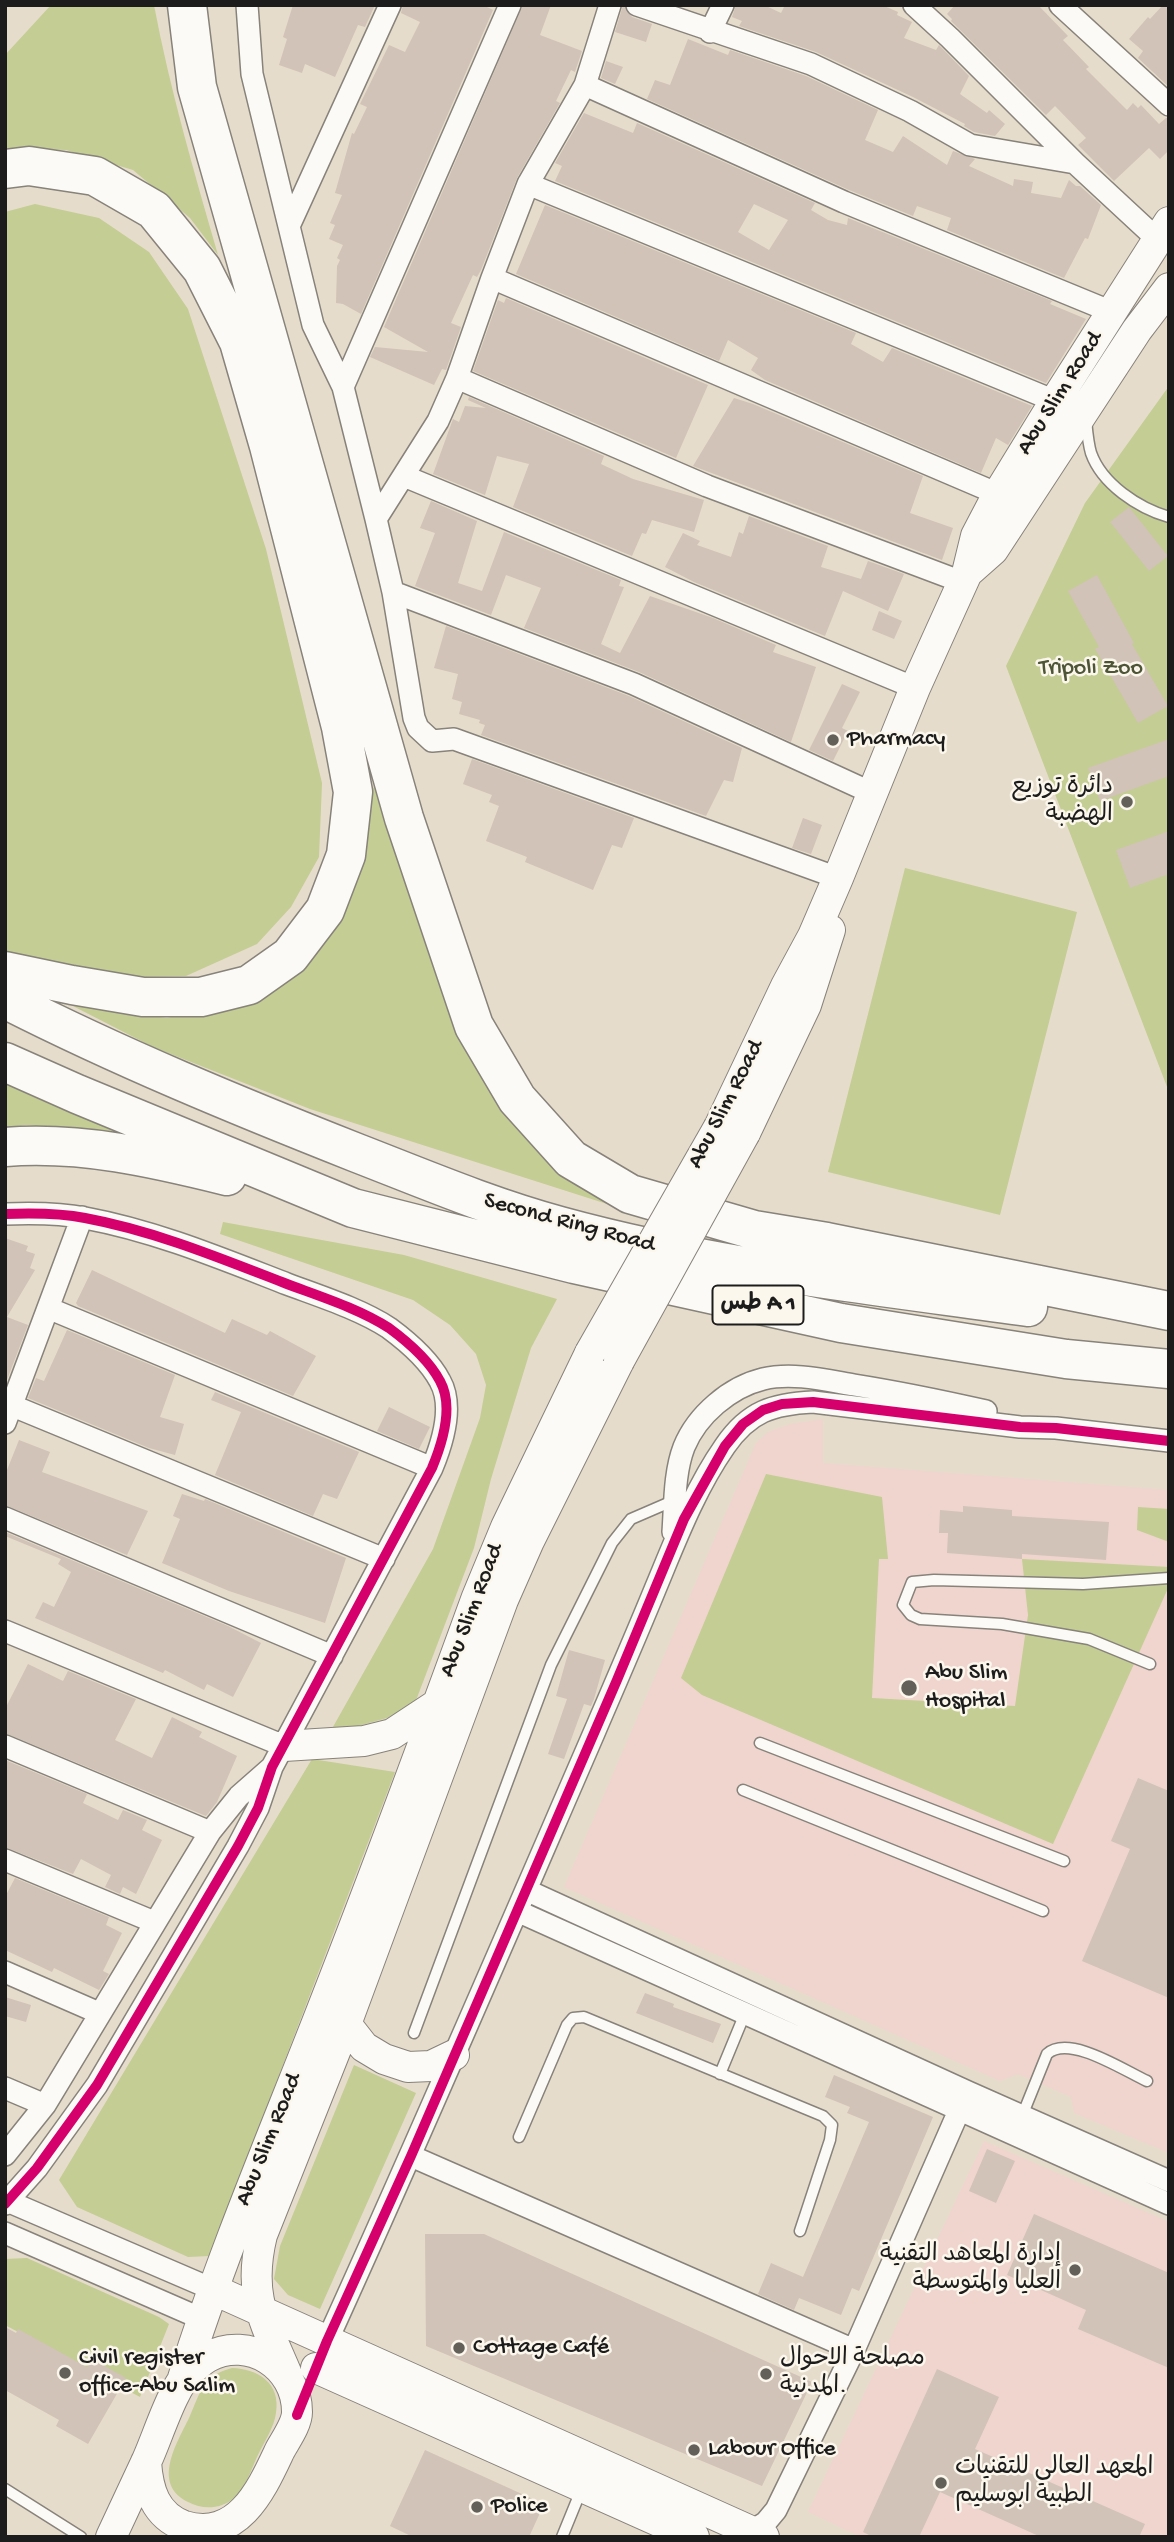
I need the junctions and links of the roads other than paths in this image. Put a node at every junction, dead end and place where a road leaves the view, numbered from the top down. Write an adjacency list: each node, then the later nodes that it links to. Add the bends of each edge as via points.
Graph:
1 (187, 5): 43 (highway, via 197,87 404,818 474,1026 517,1099 571,1159 630,1194 754,1230)
2 (247, 5): 16 (street, via 252,74)
3 (390, 5): 16 (street)
4 (510, 5): 22 (street)
5 (610, 5): 11 (street)
6 (637, 5): 10 (street)
7 (723, 5): 10 (street)
8 (914, 5): 13 (street)
9 (1059, 5): 12 (street)
10 (710, 32): 13 (street, via 811,64 970,145)
11 (585, 85): 15 (street); 20 (street, via 844,202)
12 (1169, 105)
13 (1075, 163): 17 (street)
14 (5, 169): 34 (highway, via 29,166 95,176 155,210 202,269 239,342 341,727 353,792 346,855 326,910 290,956 249,985 201,997 143,997)
15 (528, 184): 18 (street); 23 (street)
16 (290, 224): 22 (street, via 313,325)
17 (1163, 231): 20 (main road, Abu Slim Road)
18 (492, 278): 21 (street); 26 (street)
19 (1169, 288): 24 (main road, Abu Slim Road)
20 (1112, 312): 23 (main road, Abu Slim Road)
21 (457, 378): 25 (street, via 438,421); 29 (street, via 707,486)
22 (343, 387): 28 (street)
23 (1055, 401): 26 (main road, Abu Slim Road)
24 (1084, 410): 27 (lane, via 1091,452 1100,470 1128,497); 29 (main road, Abu Slim Road, via 993,550)
25 (404, 476): 28 (street); 31 (street)
26 (998, 494): 29 (main road, Abu Slim Road, via 976,536)
27 (1169, 517)
28 (376, 519): 30 (street)
29 (965, 578): 31 (main road, Abu Slim Road)
30 (393, 592): 32 (street, via 634,684); 33 (street, via 414,718 432,741 454,739)
31 (915, 688): 32 (main road, Abu Slim Road)
32 (872, 793): 33 (main road, Abu Slim Road)
33 (838, 878): 37 (main road, Abu Slim Road, via 828,942 806,1005)
34 (5, 971)
35 (5, 999): 44 (highway, Second Ring Road / طس A 1, via 242,1107 482,1202 559,1226 803,1276 1040,1308)
36 (5, 1062): 39 (highway, Second Ring Road)
37 (732, 1130): 58 (main road, Abu Slim Road, bridge, via 590,1353 506,1527); 74 (main road, Abu Slim Road, bridge, via 528,1541)
38 (5, 1147): 39 (highway, via 115,1151)
39 (353, 1208): 45 (highway, Second Ring Road / طس A 1, via 574,1264 841,1323 1066,1359)
40 (5, 1214): 41 (street)
41 (82, 1217): 42 (street); 49 (street, via 169,1239 388,1327 423,1356 442,1383 446,1415)
42 (48, 1308): 46 (street); 49 (street)
43 (1169, 1311)
44 (1169, 1319)
45 (1169, 1369)
46 (9, 1415): 53 (street)
47 (1056, 1428): 48 (street); 50 (street, via 916,1395 820,1379 764,1379 722,1398 693,1432 684,1447); 52 (street, via 813,1402 763,1410 743,1424 725,1446)
48 (1169, 1441)
49 (432, 1468): 53 (street)
50 (675, 1500): 52 (street); 75 (lane, via 631,1519 612,1543 551,1665)
51 (5, 1518): 56 (street)
52 (671, 1550): 66 (street)
53 (384, 1559): 56 (street)
54 (1169, 1578): 57 (lane, via 1083,1584 912,1582 903,1605 920,1619 1002,1624 1088,1639)
55 (5, 1631): 61 (street)
56 (332, 1656): 61 (street)
57 (1150, 1664)
58 (439, 1703): 61 (main road, via 392,1734); 92 (main road, Abu Slim Road)
59 (760, 1743): 65 (lane)
60 (5, 1746): 63 (street)
61 (278, 1756): 63 (street); 88 (street, via 238,1846 97,2085 37,2168)
62 (743, 1790): 68 (lane)
63 (210, 1832): 69 (street)
64 (5, 1860): 69 (street)
65 (1064, 1861)
66 (526, 1890): 67 (street); 71 (street)
67 (517, 1911): 73 (street); 76 (street)
68 (1043, 1911)
69 (153, 1923): 72 (street)
70 (5, 1972): 72 (street)
71 (752, 1994): 73 (lane); 80 (street)
72 (99, 2013): 81 (street)
73 (744, 2015): 77 (lane); 80 (street)
74 (346, 2024): 76 (main road, via 364,2047 408,2067 431,2066); 93 (main road, Abu Slim Road, via 262,2235 255,2286)
75 (414, 2033)
76 (454, 2055): 86 (street)
77 (720, 2074): 83 (lane, via 584,2017 573,2018); 90 (lane, via 823,2116 832,2125)
78 (1147, 2081): 82 (lane, via 1078,2048 1054,2048 1047,2054)
79 (5, 2088): 81 (street)
80 (963, 2101): 82 (street); 84 (street); 95 (street)
81 (45, 2105): 85 (street)
82 (1022, 2116): 84 (street)
83 (519, 2137)
84 (1080, 2153): 87 (street); 89 (street)
85 (5, 2155)
86 (411, 2156): 95 (street); 96 (street)
87 (1169, 2181)
88 (6, 2201): 92 (street)
89 (1169, 2204)
90 (800, 2231)
91 (5, 2233): 94 (street)
92 (212, 2289): 93 (main road); 94 (main road, Abu Slim Road)
93 (261, 2311): 96 (main road, Abu Slim Road); 96 (main road)
94 (202, 2319): 97 (main road, Abu Slim Road)
95 (854, 2350): 102 (street, via 776,2510)
96 (310, 2362): 97 (main road, via 273,2361 251,2351 228,2350 207,2357); 99 (main road); 101 (main road, Abu Slim Road, via 295,2392 298,2415)
97 (183, 2378): 98 (main road, Abu Slim Road)
98 (146, 2462): 101 (main road, via 147,2486 167,2516 185,2526 210,2529); 104 (main road, Abu Slim Road)
99 (587, 2473): 102 (main road); 105 (lane); 106 (main road)
100 (5, 2489): 103 (lane)
101 (240, 2524)
102 (752, 2535)
103 (81, 2537)
104 (111, 2537)
105 (562, 2537)
106 (694, 2537)

